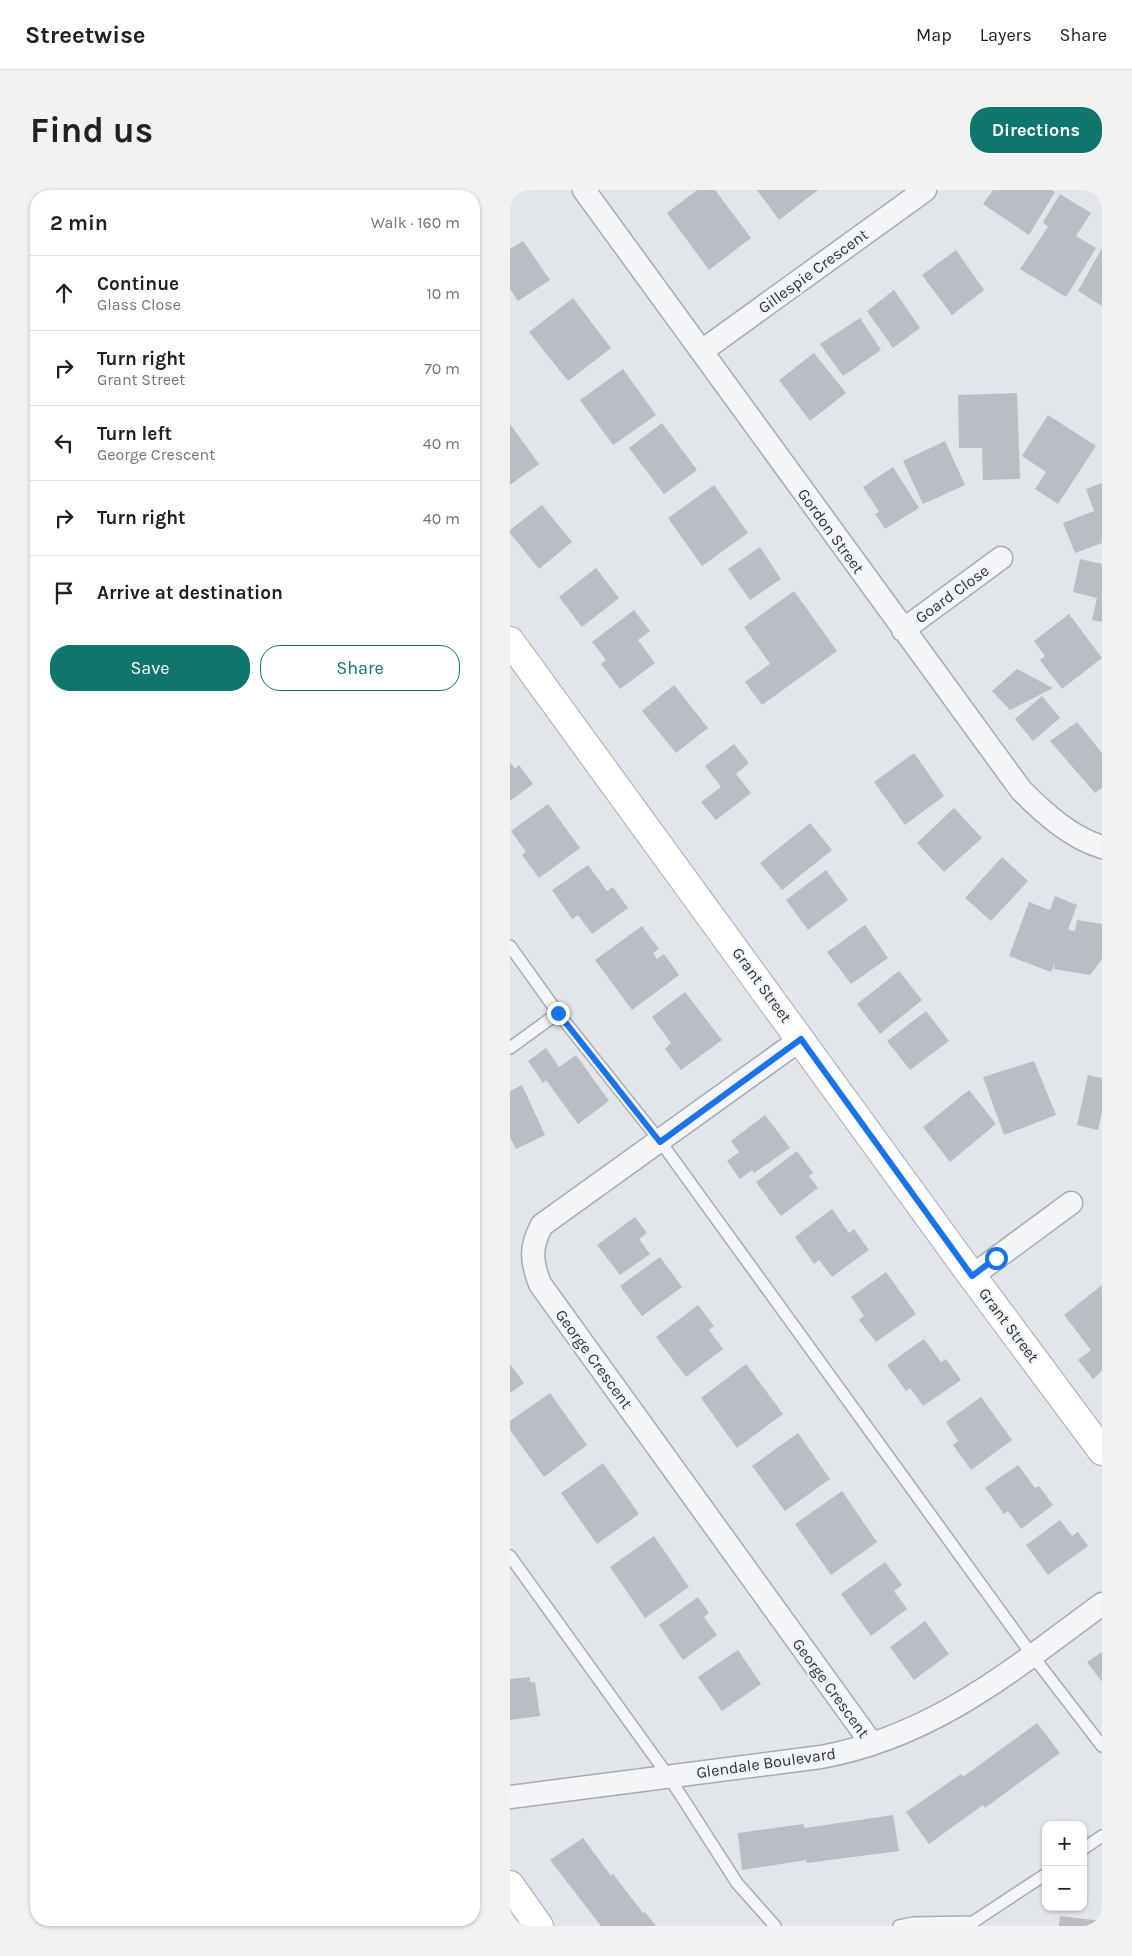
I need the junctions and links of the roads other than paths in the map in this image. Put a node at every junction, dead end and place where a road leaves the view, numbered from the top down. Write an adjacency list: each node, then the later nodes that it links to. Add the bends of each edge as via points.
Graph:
1 (584, 190): 3 (street, Gordon Street)
2 (925, 190): 3 (street, Gillespie Crescent)
3 (702, 352): 5 (street, Gordon Street)
4 (1001, 558): 5 (street, Goard Close)
5 (903, 630): 7 (street, Gordon Street, via 1022,790 1049,817 1088,843)
6 (510, 641): 10 (street, Grant Street)
7 (1102, 847)
8 (510, 946): 9 (lane)
9 (558, 1013): 11 (lane); 12 (lane)
10 (801, 1039): 12 (street, George Crescent); 14 (street, Grant Street)
11 (510, 1048)
12 (660, 1142): 18 (lane); 19 (street, George Crescent, via 542,1225 532,1253 535,1271 540,1284)
13 (1071, 1203): 14 (street)
14 (972, 1276): 15 (street, Grant Street)
15 (1102, 1452)
16 (510, 1556): 21 (lane)
17 (1102, 1604): 18 (street, Glendale Boulevard)
18 (1032, 1656): 19 (street, Glendale Boulevard, via 955,1708); 20 (lane)
19 (872, 1744): 21 (street, Glendale Boulevard, via 821,1756)
20 (1102, 1746)
21 (669, 1777): 22 (street, Glendale Boulevard); 28 (lane, via 737,1882)
22 (510, 1797)
23 (1102, 1836): 24 (lane)
24 (1087, 1846)
25 (1042, 1877): 29 (lane, via 973,1922)
26 (510, 1885): 27 (street)
27 (539, 1926)
28 (775, 1926)
29 (899, 1926)

